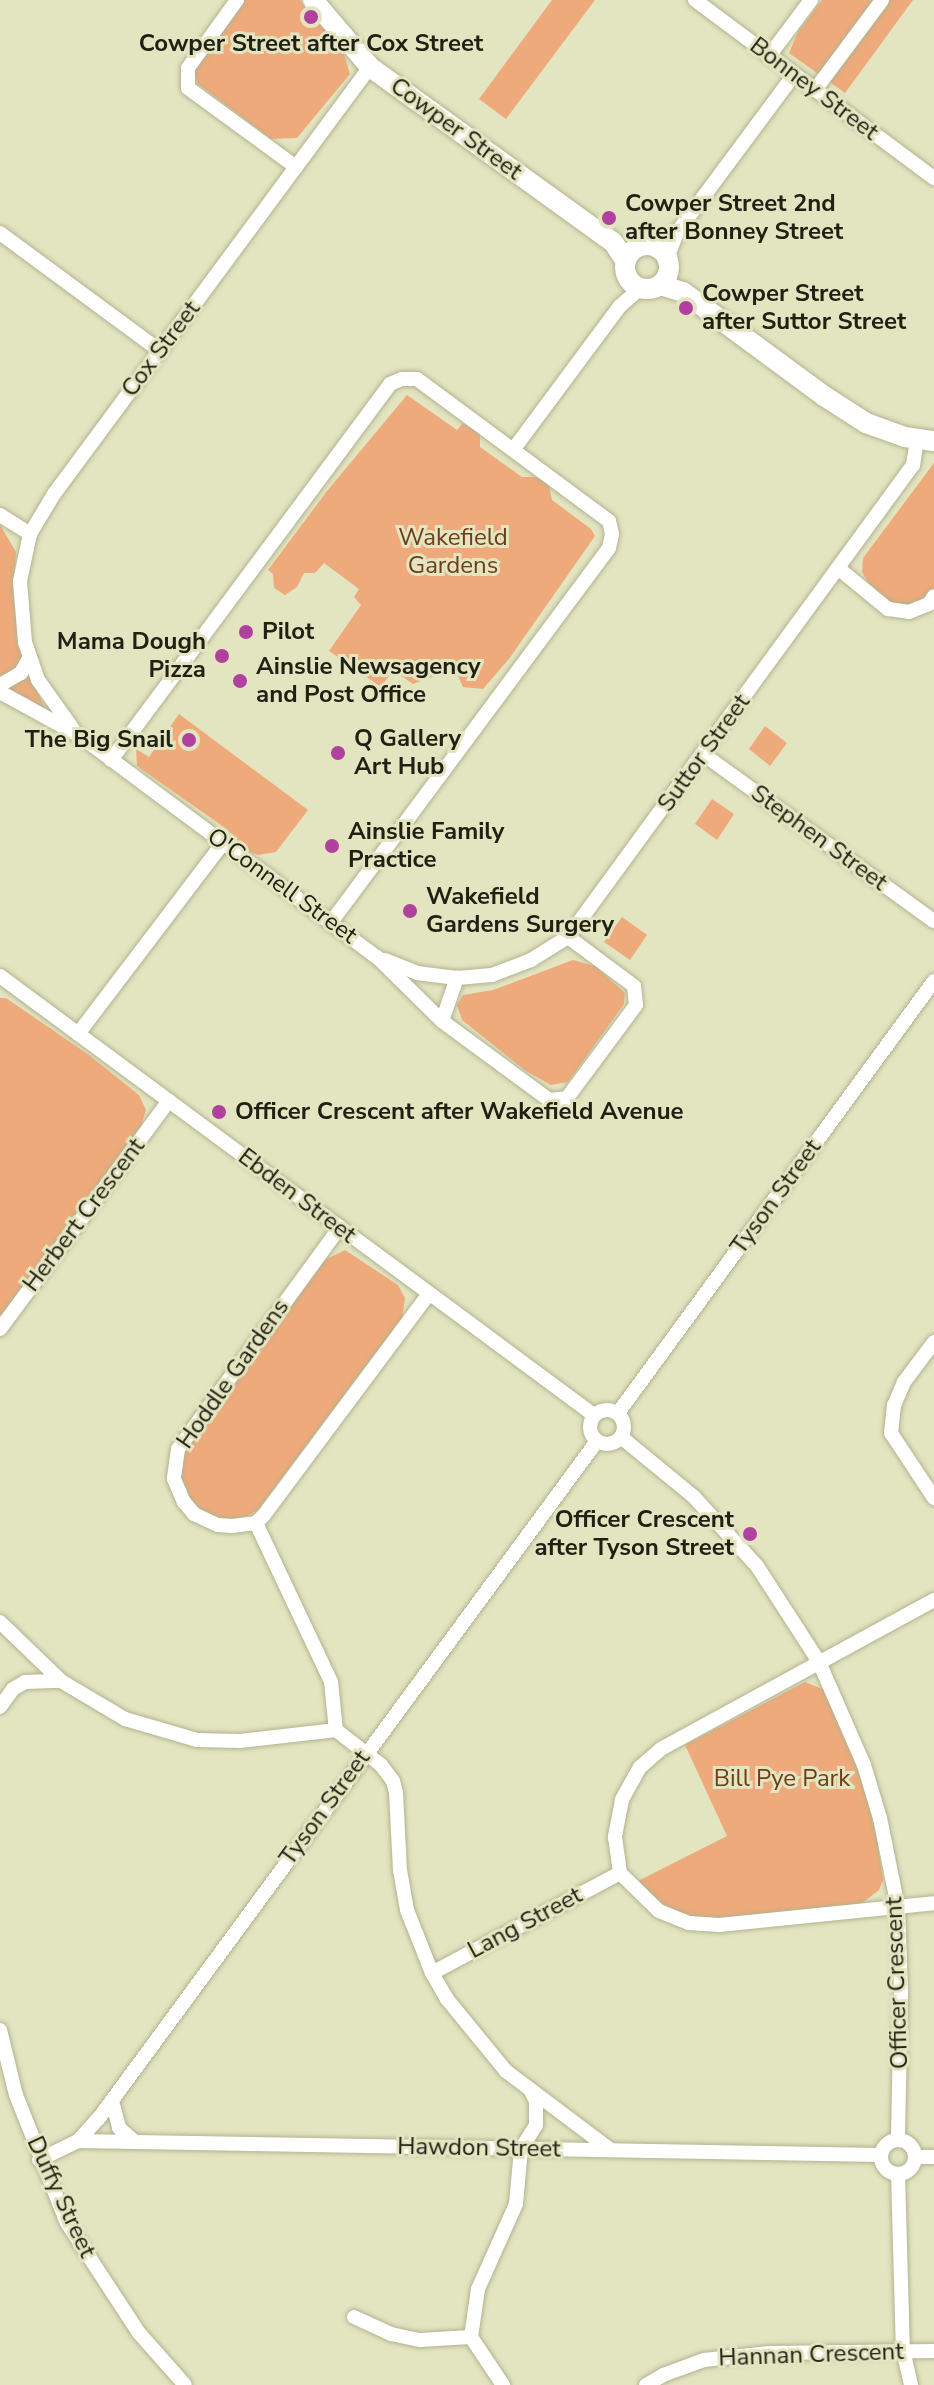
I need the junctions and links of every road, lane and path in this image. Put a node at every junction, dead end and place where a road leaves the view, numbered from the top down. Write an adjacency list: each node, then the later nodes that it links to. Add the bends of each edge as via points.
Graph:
1 (237, 0): 10 (street, via 188,68 188,88)
2 (313, 0): 7 (street, Cowper Street)
3 (695, 0): 6 (street, Bonney Street)
4 (811, 0): 6 (street)
5 (882, 0): 9 (street)
6 (769, 56): 8 (street, Bonney Street)
7 (370, 67): 10 (street, Cox Street); 13 (street, Cowper Street)
8 (794, 75): 9 (street, Bonney Street); 13 (street)
9 (815, 90): 11 (street, Bonney Street)
10 (296, 167): 14 (street, Cox Street)
11 (934, 178)
12 (0, 233): 14 (street)
13 (648, 266): 15 (street, via 855,416); 16 (street)
14 (160, 351): 18 (street, Cox Street)
15 (926, 440): 19 (street, Suttor Street)
16 (513, 450): 26 (street, via 417,379 390,384); 29 (street, via 609,521 609,548)
17 (0, 515): 18 (street)
18 (30, 534): 21 (street, Cox Street, via 20,581)
19 (838, 568): 20 (street, via 888,609 909,612 929,604); 25 (street, Suttor Street)
20 (934, 596)
21 (30, 657): 22 (street, via 21,673); 24 (street, Cox Street, via 54,706)
22 (0, 685)
23 (0, 692): 24 (street, O'Connell Street)
24 (80, 736): 26 (street, O'Connell Street)
25 (703, 754): 28 (street, Stephen Street); 30 (street, Suttor Street)
26 (111, 760): 27 (street, O'Connell Street)
27 (223, 843): 29 (street, O'Connell Street); 36 (street)
28 (934, 921)
29 (331, 922): 31 (street, O'Connell Street)
30 (568, 937): 33 (street, Suttor Street, via 531,960 492,975); 35 (street, O'Connell Street, via 634,986 636,1005 567,1098 549,1100)
31 (377, 957): 33 (street, Suttor Street, via 417,973); 35 (street, O'Connell Street)
32 (0, 976): 36 (street, Ebden Street)
33 (457, 978): 35 (street)
34 (934, 981): 42 (street, Tyson Street)
35 (442, 1021)
36 (78, 1034): 37 (street, Ebden Street)
37 (169, 1101): 38 (street, Ebden Street); 40 (street, Herbert Crescent)
38 (340, 1227): 39 (street, Ebden Street); 47 (street, Hoddle Gardens, via 185,1435 174,1460 178,1490 194,1514 218,1525)
39 (429, 1294): 43 (street, Ebden Street); 47 (street)
40 (0, 1329)
41 (934, 1342): 46 (street, via 904,1382 894,1405 891,1433)
42 (618, 1413): 43 (street, via 605,1410); 44 (street, via 625,1428)
43 (594, 1415): 45 (street, via 590,1429)
44 (621, 1437): 45 (street, via 612,1444); 50 (street, Officer Crescent, via 694,1497 757,1566)
45 (597, 1441): 54 (street, Tyson Street)
46 (934, 1498)
47 (256, 1523): 53 (street, via 331,1682)
48 (934, 1600): 50 (street)
49 (0, 1622): 51 (street)
50 (824, 1659): 55 (street, via 661,1749 640,1767 622,1800 615,1837); 57 (street, Officer Crescent, via 880,1818)
51 (61, 1681): 52 (street, via 25,1682); 53 (street, via 125,1719 197,1740 240,1741)
52 (0, 1707)
53 (336, 1730): 54 (street)
54 (365, 1753): 58 (street, via 393,1781 407,1910); 61 (street, Tyson Street)
55 (620, 1873): 57 (street, via 659,1911 689,1923 719,1925); 58 (street, Lang Street)
56 (934, 1903): 57 (street)
57 (898, 1907): 62 (street, Officer Crescent)
58 (432, 1973): 60 (street, via 473,2034)
59 (0, 2030): 70 (street, Duffy Street)
60 (529, 2088): 65 (street, via 537,2121); 66 (street)
61 (112, 2101): 63 (street, Tyson Street); 64 (street, via 119,2128)
62 (898, 2139): 67 (street, via 886,2144); 68 (street, via 911,2146)
63 (78, 2141): 64 (street, Hawdon Street); 70 (street, Tyson Street)
64 (135, 2142): 65 (street, Hawdon Street)
65 (521, 2149): 66 (street, Hawdon Street); 73 (street, via 516,2204 478,2289)
66 (611, 2150): 67 (street, Hawdon Street)
67 (880, 2155): 71 (street, via 885,2169)
68 (915, 2157): 69 (street); 71 (street, via 910,2169)
69 (934, 2157)
70 (39, 2160): 76 (street, Duffy Street, via 84,2253 139,2333)
71 (898, 2174): 74 (street)
72 (354, 2317): 73 (street, via 420,2340)
73 (471, 2337): 77 (street)
74 (903, 2350): 75 (street, Hannan Crescent); 78 (street, Hannan Crescent, via 704,2360); 79 (street)
75 (934, 2351)
76 (185, 2385)
77 (503, 2385)
78 (646, 2385)
79 (911, 2385)

